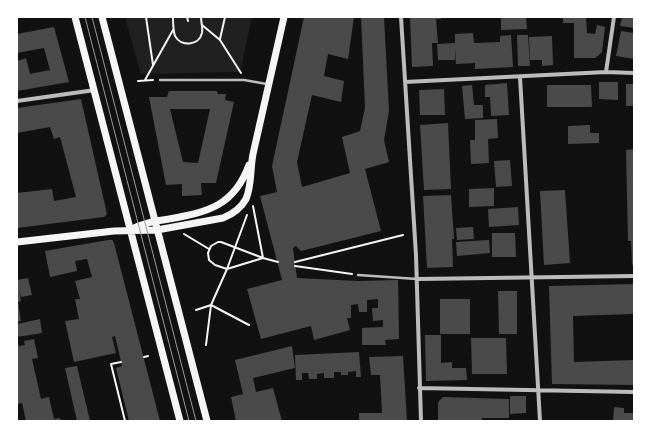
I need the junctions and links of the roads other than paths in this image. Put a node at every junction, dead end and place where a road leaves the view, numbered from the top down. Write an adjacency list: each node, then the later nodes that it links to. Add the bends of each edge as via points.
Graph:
1 (75, 17): 12 (main road)
2 (102, 17): 15 (main road)
3 (284, 17): 11 (main road)
4 (401, 17): 10 (street)
5 (614, 17): 6 (street)
6 (606, 72): 7 (street); 8 (street)
7 (634, 73)
8 (520, 77): 10 (street); 21 (street)
9 (160, 80): 11 (lane, via 244,80)
10 (405, 82): 22 (street)
11 (268, 84): 14 (main road)
12 (95, 90): 13 (street); 16 (main road)
13 (17, 101)
14 (253, 156): 15 (main road, via 241,184 220,204 203,211); 17 (main road, via 249,191 243,204 231,215)
15 (155, 221): 16 (main road); 17 (main road)
16 (130, 230): 17 (main road); 18 (main road); 26 (main road)
17 (157, 230): 27 (main road)
18 (17, 242)
19 (358, 275): 22 (lane)
20 (634, 276): 21 (street)
21 (531, 278): 22 (street); 24 (street)
22 (417, 279): 23 (street)
23 (419, 388): 24 (street); 28 (street)
24 (538, 390): 25 (street); 29 (street)
25 (634, 392)
26 (180, 421)
27 (207, 421)
28 (421, 421)
29 (540, 421)

